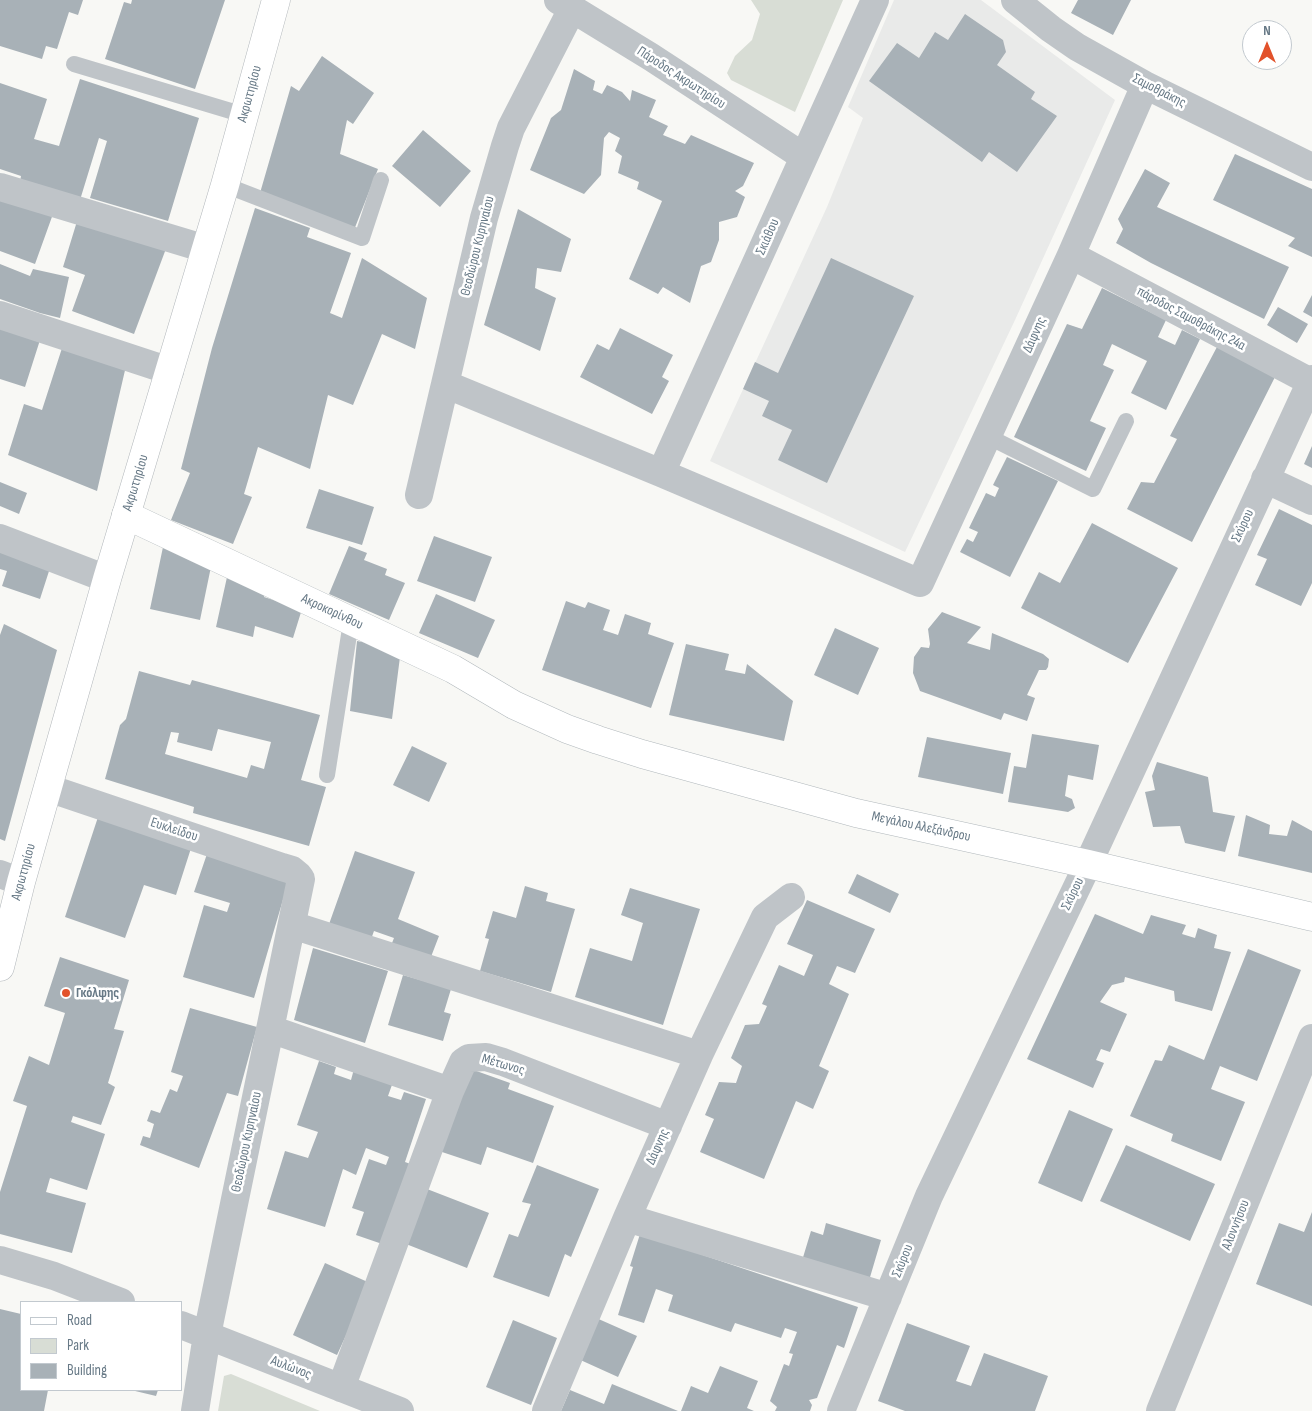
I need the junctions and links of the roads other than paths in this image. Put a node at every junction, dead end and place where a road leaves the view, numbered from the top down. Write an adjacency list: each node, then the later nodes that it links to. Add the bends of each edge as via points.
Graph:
1 (276, 0): 7 (main road, Ακρωτηρίου)
2 (874, 0): 8 (street, Σκιάθου)
3 (1015, 0): 6 (street, Σαμοθράκης, via 1077,47)
4 (565, 4): 8 (street, Πάροδος Ακρωτηρίου); 18 (street, Θεοδώρου Κυρηναίου, via 505,146 484,218)
5 (74, 64): 7 (lane)
6 (1145, 85): 9 (street, Σαμοθράκης); 14 (street, Δάφνης)
7 (244, 115): 11 (main road, Ακρωτηρίου)
8 (804, 157): 21 (street, Σκιάθου)
9 (1312, 167)
10 (380, 180): 11 (lane, via 362,238)
11 (225, 185): 13 (main road, Ακρωτηρίου)
12 (0, 186): 13 (street)
13 (206, 249): 16 (main road, Ακρωτηρίου)
14 (1071, 255): 17 (street, πάροδος Σαμοθράκης 24α); 20 (street, Δάφνης)
15 (0, 315): 16 (street)
16 (170, 371): 25 (main road, Ακρωτηρίου)
17 (1311, 381): 22 (street, Σκύρου)
18 (445, 384): 21 (street); 23 (street, Θεοδώρου Κυρηναίου)
19 (1126, 421): 20 (lane, via 1093,489)
20 (988, 437): 21 (street, Δάφνης, via 920,583)
21 (661, 474)
22 (1265, 479): 24 (street); 32 (street, Σκύρου)
23 (419, 495)
24 (1312, 501)
25 (126, 515): 27 (main road, Ακρωτηρίου); 28 (main road, Ακροκορίνθου)
26 (0, 538): 27 (street)
27 (107, 579): 31 (main road, Ακρωτηρίου)
28 (351, 622): 29 (main road, Ακροκορίνθου, via 453,669); 30 (lane)
29 (536, 715): 32 (main road, Μεγάλου Αλεξάνδρου, via 642,754 856,813)
30 (327, 775)
31 (48, 788): 33 (street, Ευκλείδου, via 282,866); 34 (main road, Ακρωτηρίου)
32 (1088, 864): 36 (main road, Μεγάλου Αλεξάνδρου); 46 (street, Σκύρου, via 929,1196)
33 (298, 875): 37 (street, Θεοδώρου Κυρηναίου, via 300,891)
34 (11, 878): 38 (main road, Ακρωτηρίου)
35 (791, 897): 41 (street, Δάφνης, via 766,917)
36 (1312, 917)
37 (292, 925): 39 (street, Θεοδώρου Κυρηναίου); 41 (street)
38 (0, 967)
39 (270, 1029): 42 (street); 49 (street, Θεοδώρου Κυρηναίου)
40 (1312, 1038): 55 (street, Αλοννήσου)
41 (699, 1055): 43 (street, Δάφνης)
42 (450, 1091): 43 (street, Μέτωνος, via 463,1062 469,1058 486,1057); 50 (street)
43 (668, 1126): 44 (street, Δάφνης)
44 (627, 1218): 46 (street); 53 (street, Δάφνης)
45 (0, 1260): 47 (street, via 54,1276)
46 (888, 1297): 54 (street, Σκύρου)
47 (118, 1301)
48 (182, 1325): 49 (street, Αυλώνος)
49 (207, 1335): 50 (street, Αυλώνος); 51 (street, Θεοδώρου Κυρηναίου)
50 (341, 1388): 52 (street, Αυλώνος)
51 (195, 1411)
52 (400, 1411)
53 (546, 1411)
54 (841, 1411)
55 (1160, 1411)

